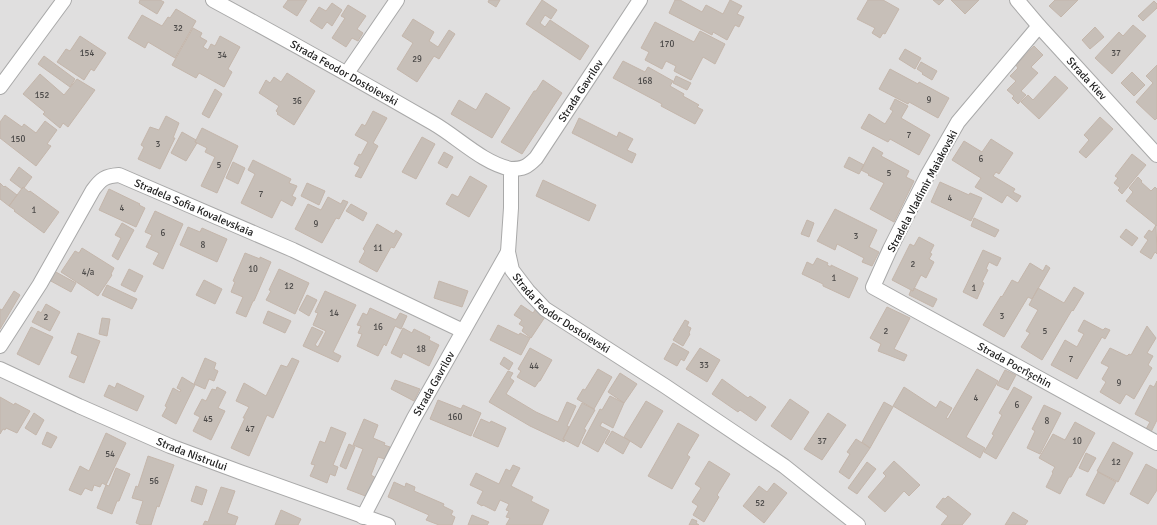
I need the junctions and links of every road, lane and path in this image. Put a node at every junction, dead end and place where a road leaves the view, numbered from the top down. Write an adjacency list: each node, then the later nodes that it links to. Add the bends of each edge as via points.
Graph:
1 (64, 0): 8 (street)
2 (213, 0): 7 (street, Strada Feodor Dostoievski)
3 (397, 0): 7 (street)
4 (640, 0): 10 (street, Strada Gavrilov, via 536,158 528,166)
5 (1017, 0): 6 (street, Strada Kiev)
6 (1039, 26): 9 (street, Strada Kiev); 12 (street, Stradela Vladimir Maiakovski, via 958,122 927,176)
7 (347, 73): 10 (street, Strada Feodor Dostoievski, via 435,125 485,159 500,167)
8 (0, 87)
9 (1157, 156)
10 (511, 169): 11 (street, Strada Feodor Dostoievski)
11 (508, 252): 13 (street, Strada Gavrilov); 19 (street, Strada Feodor Dostoievski, via 512,270 545,308 784,466)
12 (873, 287): 16 (street, Strada Pocrîșchin)
13 (463, 331): 14 (street, Stradela Sofia Kovalevskaia, via 293,250 130,179 108,175 93,190 40,284); 17 (street, Strada Gavrilov, via 414,418)
14 (0, 346)
15 (0, 370): 17 (street, Strada Nistrului, via 170,446)
16 (1157, 444)
17 (364, 517): 18 (street, Strada Nistrului)
18 (388, 525)
19 (858, 525)

